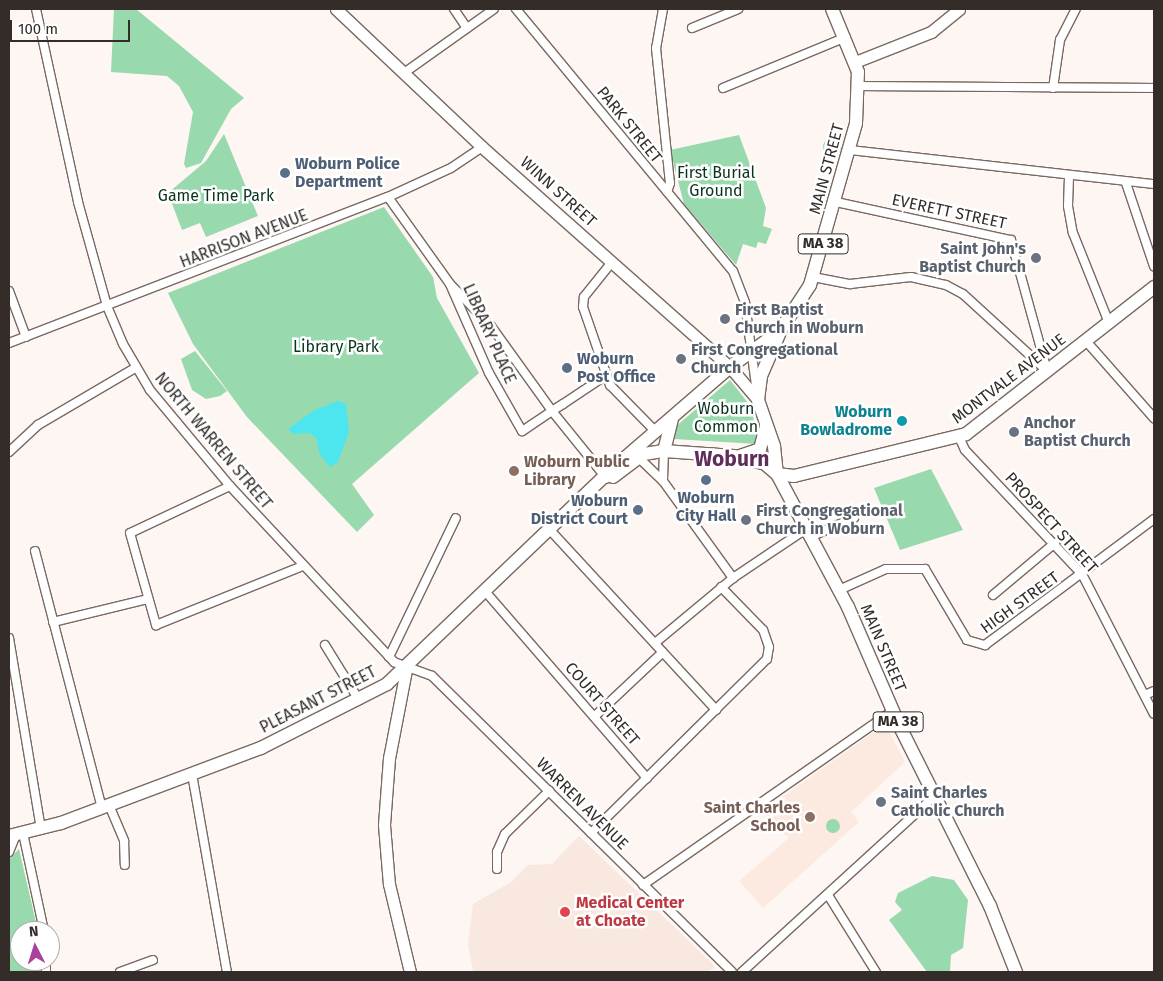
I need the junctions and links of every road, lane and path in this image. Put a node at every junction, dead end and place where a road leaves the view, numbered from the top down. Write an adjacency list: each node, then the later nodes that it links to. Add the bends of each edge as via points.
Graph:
1 (36, 9): 34 (street, NORTH WARREN STREET, via 72,176)
2 (336, 9): 15 (main road, WINN STREET)
3 (454, 9): 11 (street)
4 (494, 9): 11 (street)
5 (516, 9): 25 (street, PARK STREET)
6 (663, 9): 25 (street, via 656,48 670,183)
7 (738, 9): 12 (street)
8 (832, 9): 13 (main road, MAIN STREET / MA 38)
9 (959, 9): 14 (main road, via 932,32)
10 (1076, 9): 18 (street, via 1062,33)
11 (467, 28): 15 (street)
12 (692, 28)
13 (846, 37): 14 (main road, MAIN STREET / MA 38); 17 (street)
14 (856, 62): 16 (main road, MAIN STREET / MA 38)
15 (404, 74): 20 (main road, WINN STREET)
16 (859, 86): 18 (street); 21 (main road, MAIN STREET / MA 38)
17 (722, 88)
18 (1053, 88): 19 (street)
19 (1154, 88)
20 (482, 146): 26 (street, HARRISON AVENUE, via 451,168); 28 (main road, WINN STREET)
21 (850, 150): 22 (street); 27 (main road, MAIN STREET / MA 38)
22 (1069, 177): 23 (street); 35 (street, via 1071,228)
23 (1126, 183): 24 (street); 29 (street)
24 (1154, 184)
25 (667, 192): 40 (street, PARK STREET, via 736,276 746,303)
26 (388, 197): 31 (street); 34 (street, HARRISON AVENUE)
27 (836, 202): 30 (main road, MAIN STREET / MA 38); 43 (street, EVERETT STREET, via 1011,240)
28 (612, 262): 41 (main road, WINN STREET); 44 (street, via 583,302)
29 (1154, 266)
30 (813, 277): 36 (main road, MAIN STREET / MA 38); 43 (street, via 850,284 919,277 958,291)
31 (450, 284): 46 (street, LIBRARY PLACE, via 491,326); 46 (street, LIBRARY PLACE, via 489,373 522,431)
32 (1154, 287): 35 (main road, MONTVALE AVENUE)
33 (9, 291): 37 (street)
34 (107, 306): 37 (street, HARRISON AVENUE); 42 (street, NORTH WARREN STREET)
35 (1108, 323): 38 (main road, MONTVALE AVENUE)
36 (780, 332): 40 (main road, MAIN STREET / MA 38); 45 (main road, MAIN STREET / MA 38, via 761,376)
37 (26, 337): 39 (street, HARRISON AVENUE)
38 (1086, 341): 43 (main road, MONTVALE AVENUE); 47 (street)
39 (9, 343)
40 (752, 352): 41 (main road, MAIN STREET / MA 38); 45 (street, PARK STREET)
41 (730, 367): 45 (main road, WINN STREET); 48 (main road, PLEASANT STREET / MA 38)
42 (136, 368): 53 (street, via 38,425); 59 (street, NORTH WARREN STREET)
43 (1047, 371): 51 (main road, MONTVALE AVENUE)
44 (605, 376): 46 (street); 50 (street)
45 (758, 400): 49 (main road, MAIN STREET / MA 38)
46 (552, 411): 57 (street, LIBRARY PLACE)
47 (1154, 418)
48 (672, 420): 50 (main road, PLEASANT STREET); 52 (main road)
49 (766, 426): 54 (main road, via 760,449); 56 (main road, MAIN STREET / MA 38, via 774,446)
50 (656, 432): 57 (main road, PLEASANT STREET)
51 (959, 437): 56 (main road, MONTVALE AVENUE, via 794,476); 65 (street, PROSPECT STREET, via 965,450)
52 (664, 450): 54 (main road); 55 (main road, PLEASANT STREET); 58 (street)
53 (9, 452)
54 (734, 456): 56 (main road, via 765,464)
55 (639, 458): 57 (main road, PLEASANT STREET); 58 (street)
56 (777, 474): 64 (main road, MAIN STREET / MA 38)
57 (607, 479): 63 (main road, PLEASANT STREET)
58 (663, 481): 69 (street)
59 (230, 486): 67 (street, NORTH WARREN STREET); 74 (street, via 131,532)
60 (456, 518): 80 (street)
61 (854, 518): 64 (street)
62 (1154, 519): 68 (street, HIGH STREET)
63 (550, 530): 71 (main road, PLEASANT STREET); 77 (street)
64 (808, 533): 69 (street); 72 (main road, MAIN STREET / MA 38)
65 (1055, 543): 68 (street, PROSPECT STREET); 73 (street)
66 (36, 551): 75 (street)
67 (303, 566): 74 (street, via 157,626); 80 (street, NORTH WARREN STREET)
68 (1082, 574): 72 (street, HIGH STREET, via 997,639 980,646 967,640 934,578 925,569 886,569); 83 (street, PROSPECT STREET)
69 (733, 578): 70 (street)
70 (721, 587): 77 (street); 85 (street, via 758,623 770,650 762,666)
71 (484, 590): 81 (main road, PLEASANT STREET); 88 (street, COURT STREET)
72 (838, 590): 86 (main road, MAIN STREET / MA 38)
73 (993, 595)
74 (147, 598): 75 (street)
75 (53, 622): 93 (street)
76 (9, 638): 94 (street)
77 (655, 643): 79 (street)
78 (325, 645): 84 (street)
79 (663, 652): 85 (street); 88 (street)
80 (389, 657): 81 (street, NORTH WARREN STREET)
81 (406, 670): 84 (main road, PLEASANT STREET); 91 (street, WARREN AVENUE, via 431,675); 107 (main road, via 389,758 384,825 389,884)
82 (1154, 691): 83 (street)
83 (1145, 695): 87 (street, PROSPECT STREET)
84 (359, 700): 89 (main road, PLEASANT STREET, via 304,729)
85 (716, 710): 90 (street)
86 (892, 711): 92 (main road, MAIN STREET / MA 38); 100 (street)
87 (1154, 714)
88 (595, 716): 90 (street, COURT STREET)
89 (192, 774): 93 (main road, PLEASANT STREET); 106 (street)
90 (646, 778): 95 (street)
91 (549, 791): 95 (street, WARREN AVENUE); 99 (street, via 505,834 497,852)
92 (935, 796): 101 (street); 110 (main road, MAIN STREET / MA 38, via 990,906)
93 (105, 807): 94 (main road, PLEASANT STREET); 98 (street, via 124,841)
94 (41, 829): 96 (main road, PLEASANT STREET)
95 (591, 833): 100 (street, WARREN AVENUE)
96 (16, 835): 97 (street); 102 (street)
97 (9, 852)
98 (125, 865)
99 (497, 869)
100 (643, 885): 104 (street, WARREN AVENUE)
101 (828, 895): 108 (street); 109 (street)
102 (41, 921)
103 (154, 960): 105 (street)
104 (726, 971)
105 (120, 972)
106 (227, 972)
107 (410, 972)
108 (742, 972)
109 (876, 972)
110 (1016, 972)

